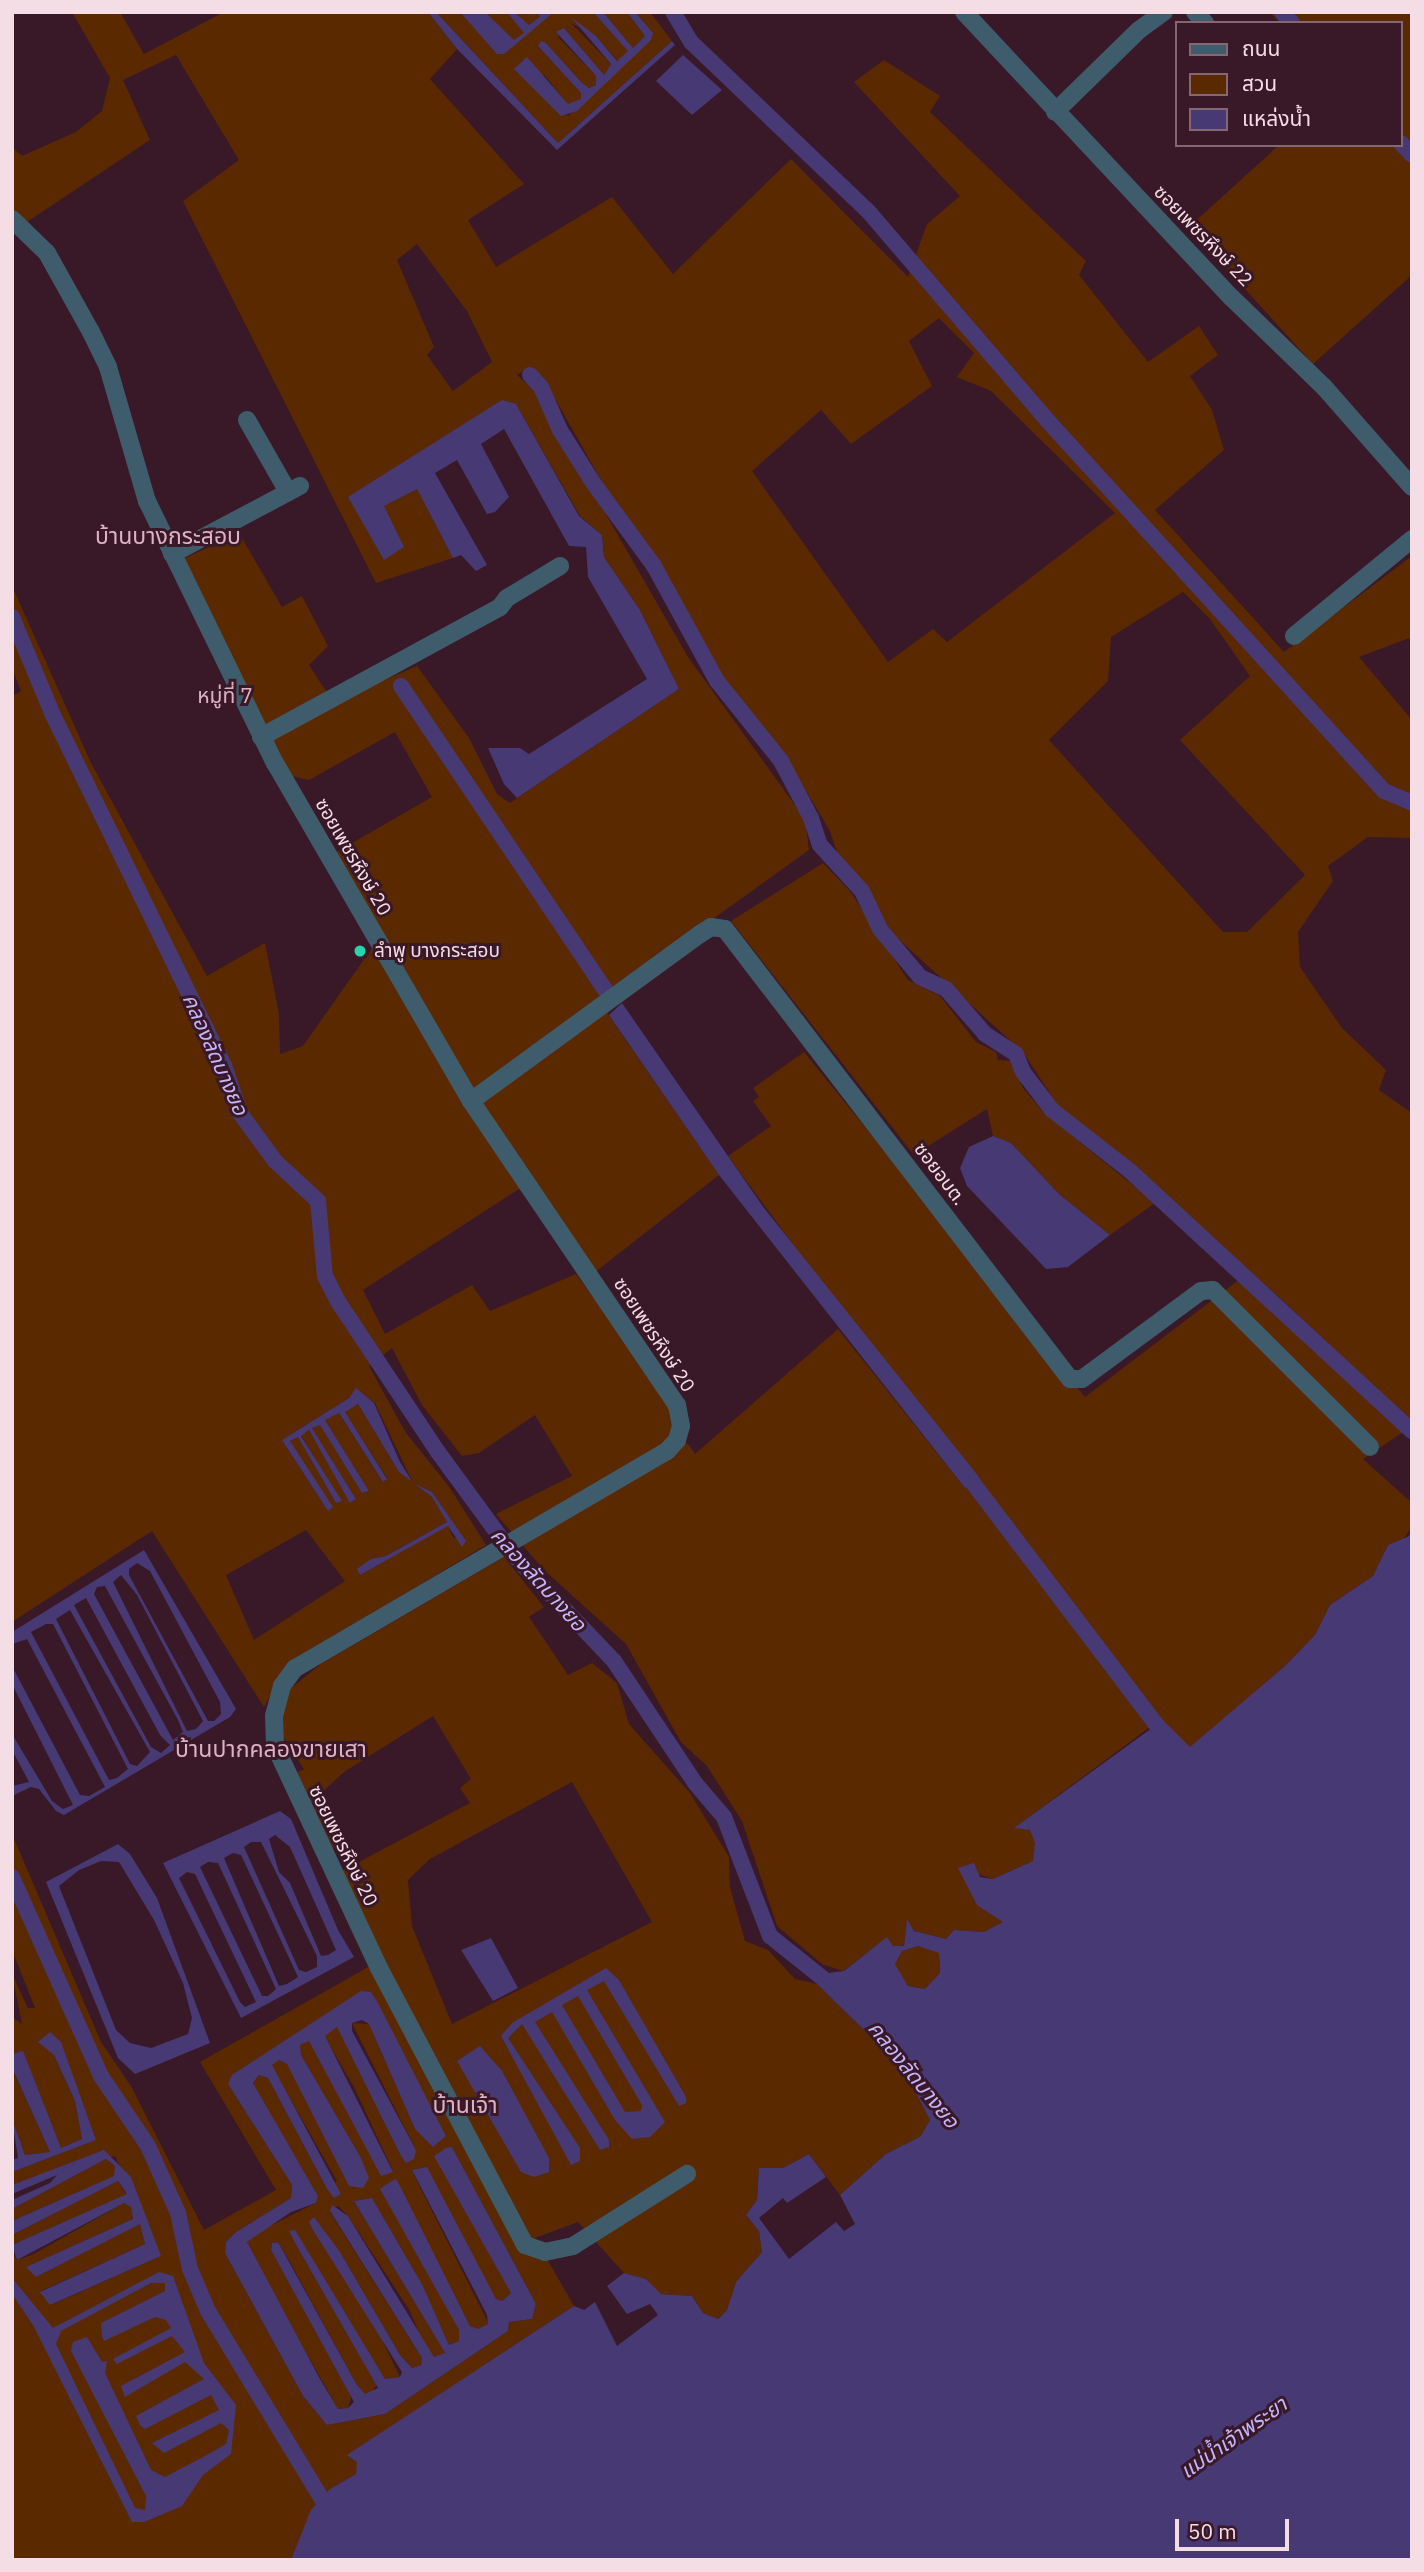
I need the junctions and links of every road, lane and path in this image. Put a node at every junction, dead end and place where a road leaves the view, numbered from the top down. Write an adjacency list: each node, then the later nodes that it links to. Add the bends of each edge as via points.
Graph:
1 (964, 12): 3 (street, ซอยเพชรหึงษ์ 22)
2 (1164, 12): 3 (street)
3 (1055, 111): 6 (street, ซอยเพชรหึงษ์ 22, via 1324,387)
4 (12, 219): 8 (street, ซอยเพชรหึงษ์ 20, via 47,253 92,332 108,367 140,482)
5 (247, 420): 8 (street, via 294,489)
6 (1412, 487)
7 (1412, 539): 10 (street)
8 (172, 554): 11 (street, ซอยเพชรหึงษ์ 20)
9 (560, 566): 11 (street, via 500,607)
10 (1294, 636)
11 (261, 737): 12 (street, ซอยเพชรหึงษ์ 20)
12 (471, 1101): 13 (street, ซอยอบต., via 710,927 726,929 1070,1379 1082,1379 1200,1291 1213,1290); 14 (street, ซอยเพชรหึงษ์ 20, via 677,1405 681,1426 677,1440 667,1451 295,1668 282,1686 274,1716 275,1746 379,1968 525,2245 545,2252 573,2246)
13 (1370, 1447)
14 (687, 2174)

